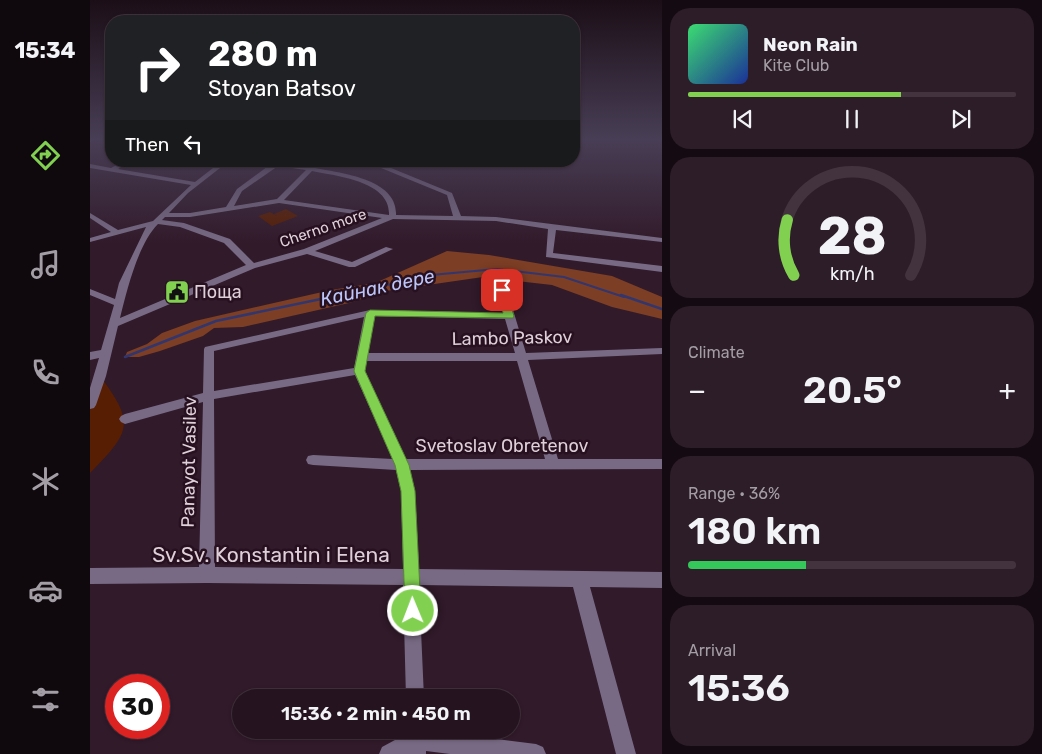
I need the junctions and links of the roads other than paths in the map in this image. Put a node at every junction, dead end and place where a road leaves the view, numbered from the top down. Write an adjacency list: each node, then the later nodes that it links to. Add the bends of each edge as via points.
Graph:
1 (130, 173): 7 (street)
2 (210, 173): 7 (street)
3 (263, 173): 9 (street, via 239,190)
4 (309, 173): 8 (street)
5 (329, 173): 11 (street, via 373,185 390,199)
6 (404, 173): 13 (street, via 450,194)
7 (195, 184): 12 (street)
8 (279, 201): 9 (street); 11 (street)
9 (229, 208): 12 (street)
10 (90, 214): 15 (street)
11 (392, 217): 13 (street, Cherno more); 19 (street, Cherno more)
12 (160, 218): 15 (street); 20 (street, via 227,241); 24 (street, via 147,231)
13 (458, 219): 14 (street, Cherno more, via 496,219)
14 (552, 227): 17 (street, Cherno more); 21 (street, via 549,255)
15 (116, 232): 16 (street)
16 (90, 240)
17 (662, 240)
18 (388, 249): 19 (street, via 352,265)
19 (307, 251): 20 (street, Cherno more)
20 (252, 266): 27 (street, Cherno more)
21 (662, 269)
22 (502, 290): 26 (street)
23 (90, 292): 24 (street)
24 (118, 303): 27 (street)
25 (370, 313): 26 (street); 31 (street); 34 (street, Panayot Vasilev, via 209,350)
26 (509, 316): 32 (street)
27 (114, 324): 29 (street)
28 (662, 351): 32 (street, Lambo Paskov)
29 (106, 353): 30 (street); 35 (street)
30 (90, 356)
31 (362, 357): 32 (street, Lambo Paskov); 33 (street)
32 (520, 357): 40 (street)
33 (359, 371): 34 (street); 39 (street)
34 (209, 396): 36 (street); 41 (street, Panayot Vasilev)
35 (90, 405)
36 (124, 419)
37 (313, 460): 39 (street, Svetoslav Obretenov)
38 (662, 464): 40 (street, Svetoslav Obretenov)
39 (402, 465): 40 (street, Svetoslav Obretenov); 43 (street, via 408,491)
40 (553, 465)
41 (207, 575): 42 (street, Sv.Sv. Konstantin i Elena); 43 (street, Sv.Sv. Konstantin i Elena)
42 (90, 576)
43 (412, 577): 44 (street, Sv.Sv. Konstantin i Elena); 46 (street)
44 (579, 578): 45 (street, Sv.Sv. Konstantin i Elena); 50 (street)
45 (662, 580)
46 (415, 689)
47 (416, 741): 48 (street); 49 (street)
48 (389, 754)
49 (536, 754)
50 (626, 754)

